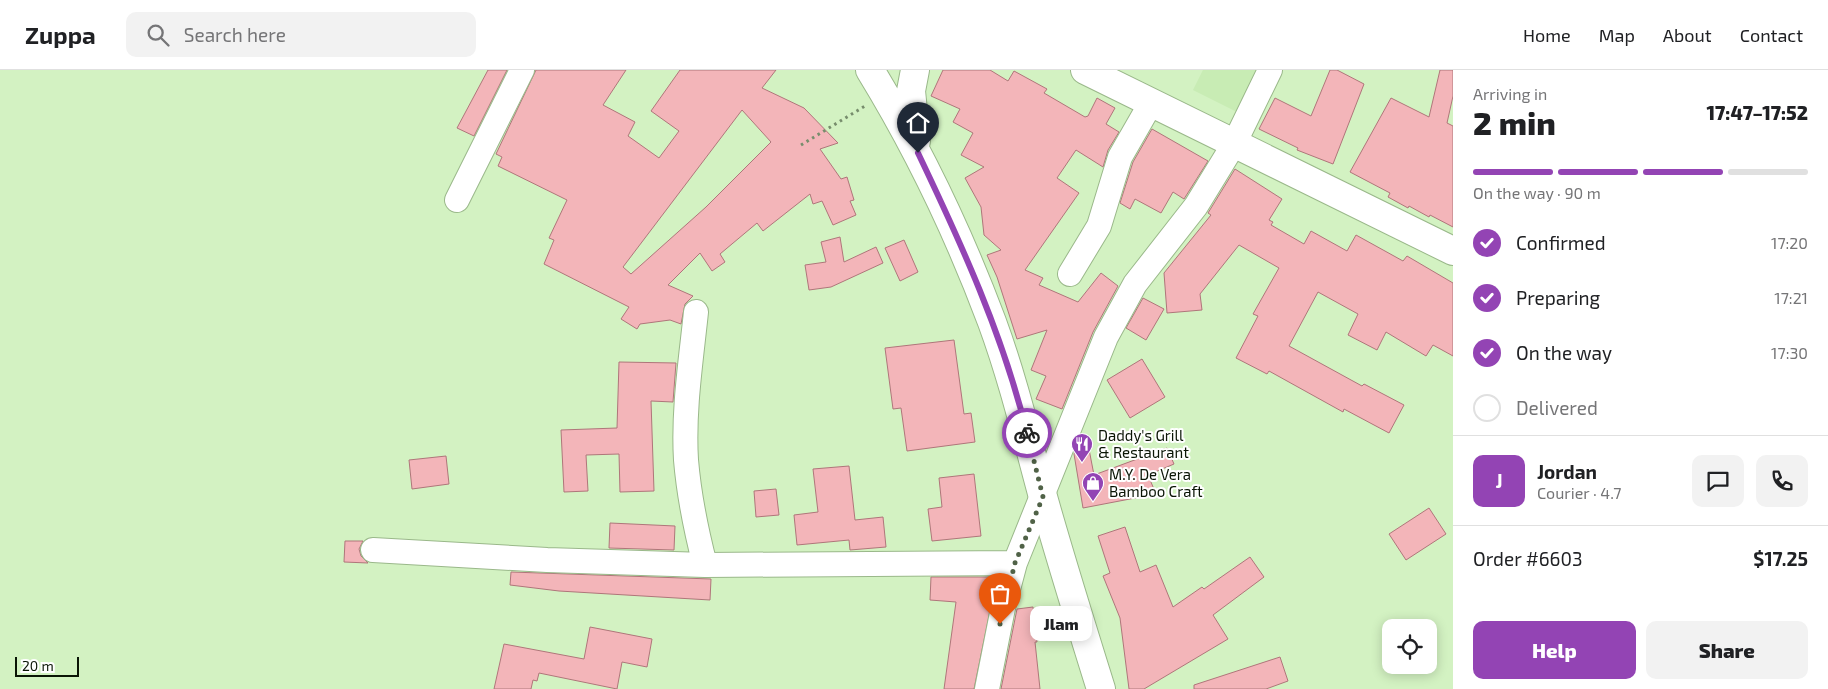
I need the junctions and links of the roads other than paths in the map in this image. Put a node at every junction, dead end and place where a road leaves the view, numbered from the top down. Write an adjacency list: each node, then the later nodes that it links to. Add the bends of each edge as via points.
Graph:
1 (522, 70): 9 (street)
2 (870, 70): 8 (main road)
3 (915, 70): 8 (main road, via 911,91)
4 (1085, 70): 6 (main road)
5 (1270, 70): 7 (street)
6 (1151, 102): 7 (main road); 11 (street, via 1120,157 1099,226)
7 (1234, 144): 10 (main road); 13 (street, via 1196,206 1135,284 1106,337)
8 (918, 153): 13 (main road, via 959,240 992,323 1022,414)
9 (457, 200)
10 (1453, 251)
11 (1070, 274)
12 (696, 312): 16 (street, via 688,391 686,459 693,516)
13 (1043, 497): 15 (street); 18 (main road)
14 (373, 550): 16 (street)
15 (1015, 563): 16 (street); 17 (street)
16 (705, 565)
17 (987, 689)
18 (1101, 689)

